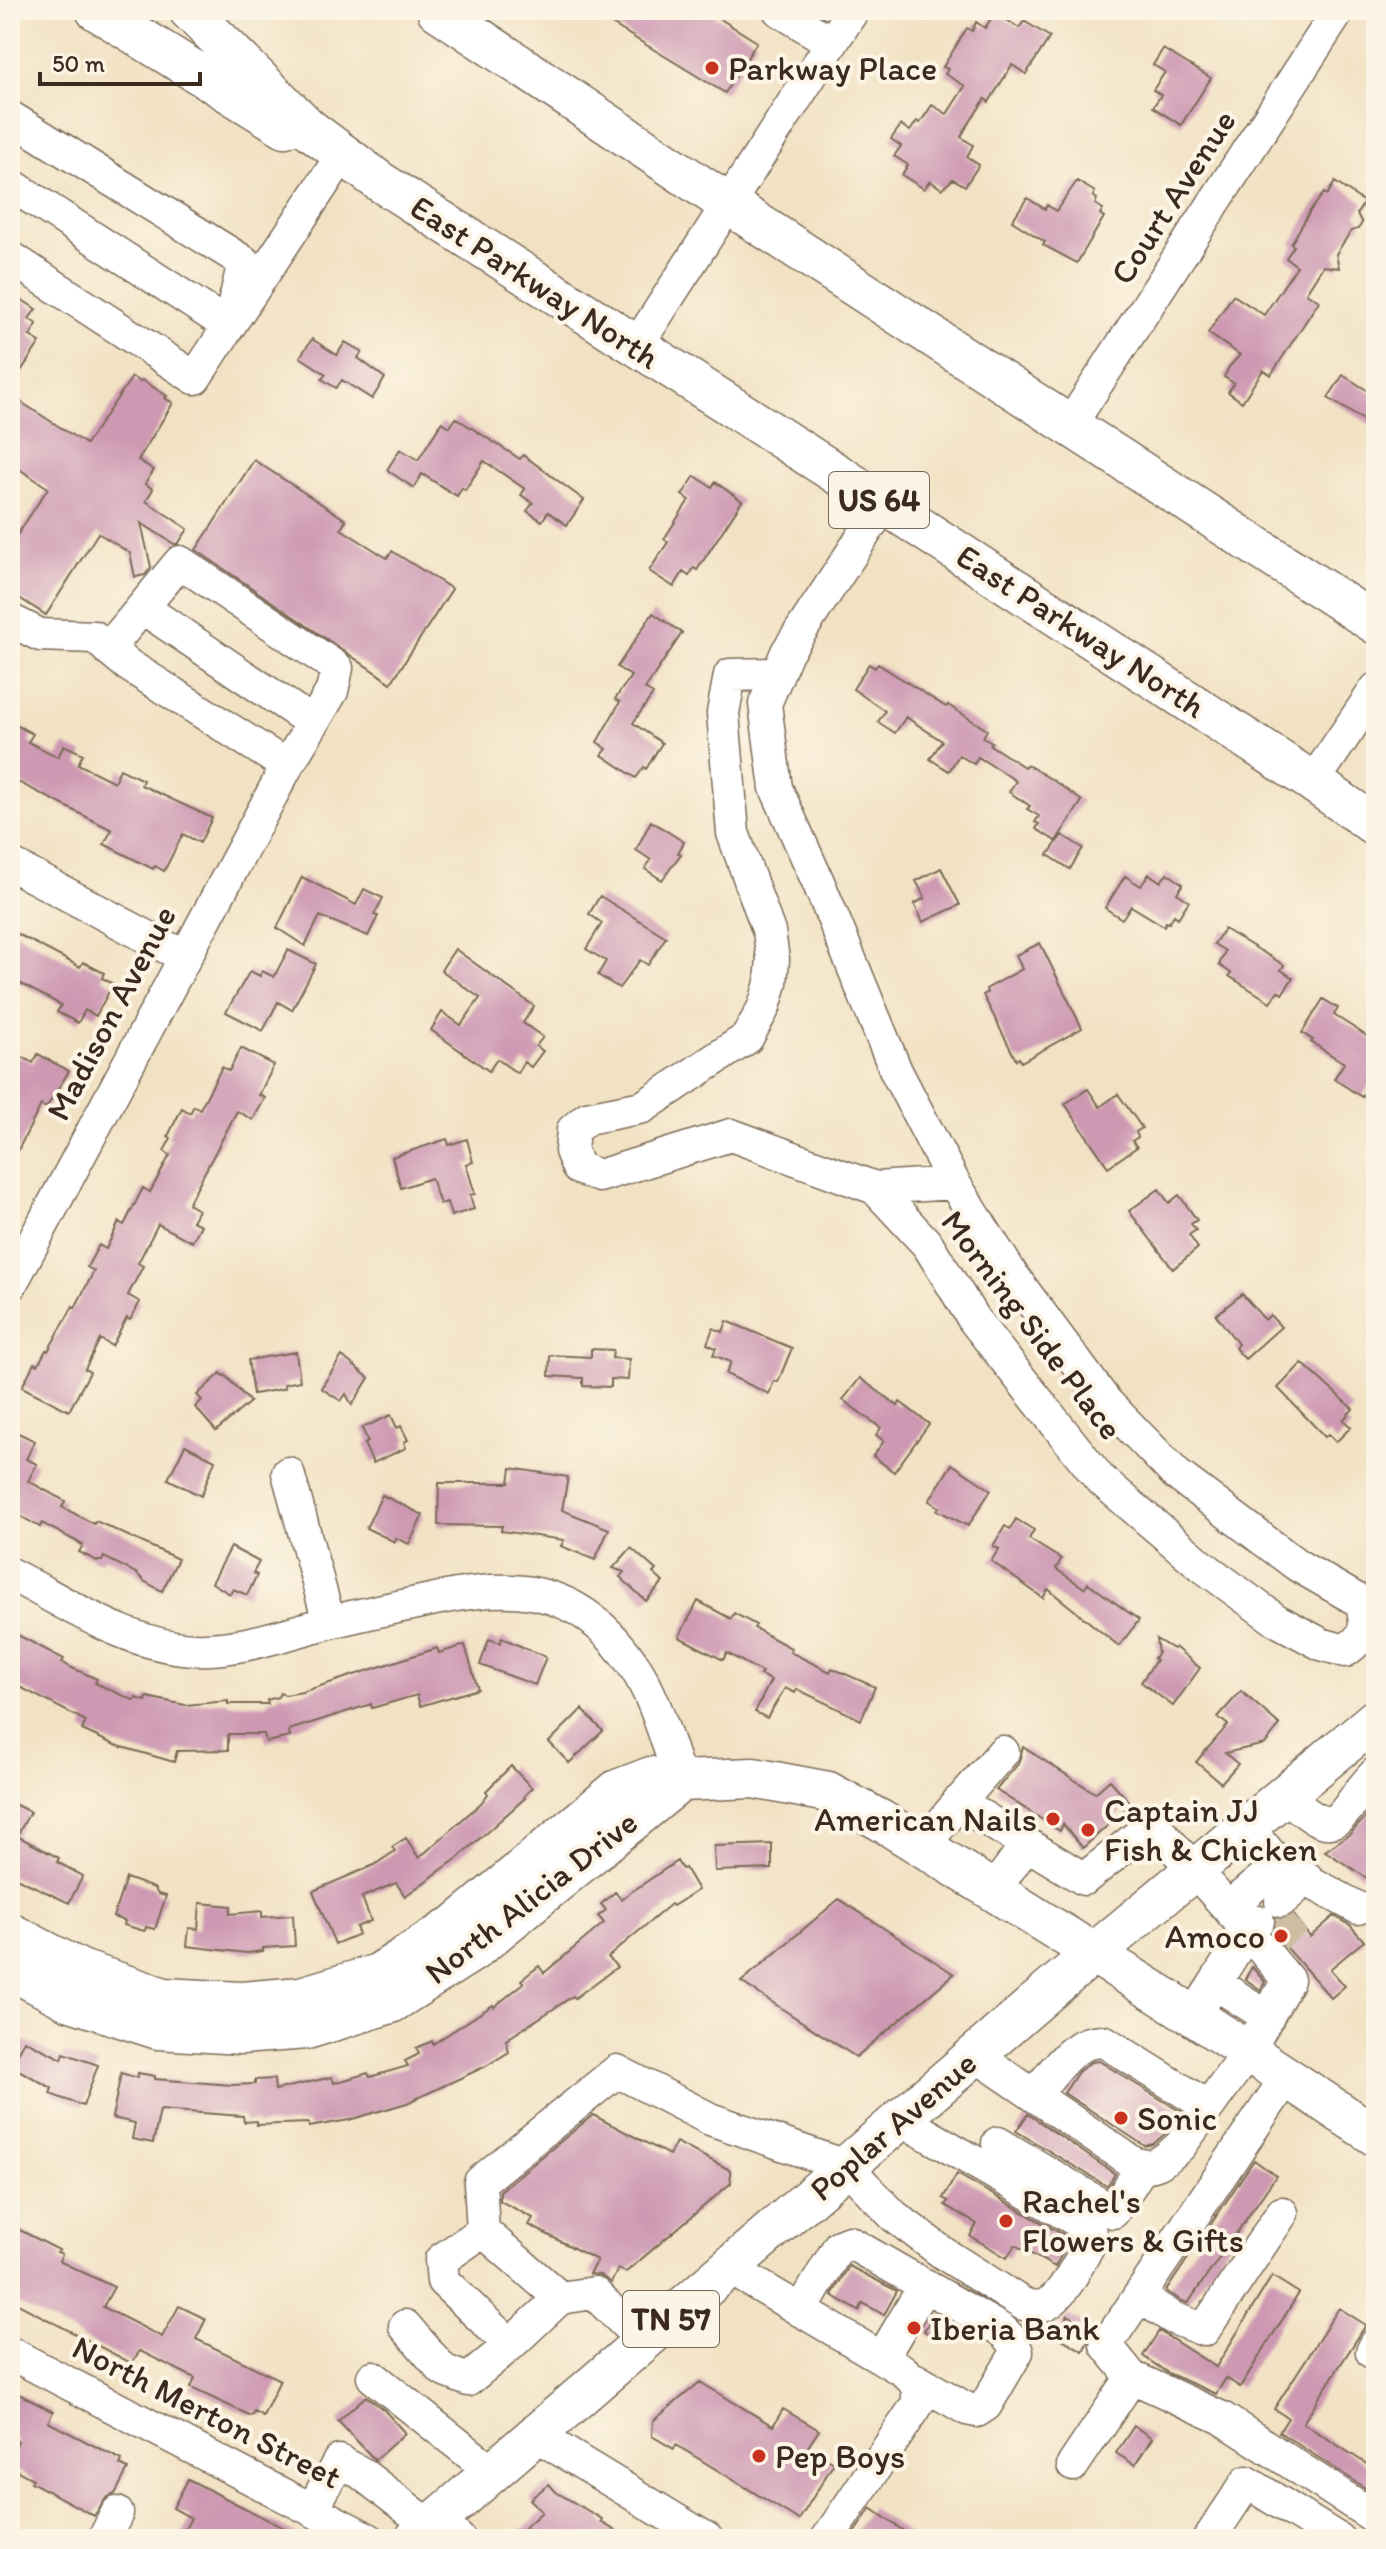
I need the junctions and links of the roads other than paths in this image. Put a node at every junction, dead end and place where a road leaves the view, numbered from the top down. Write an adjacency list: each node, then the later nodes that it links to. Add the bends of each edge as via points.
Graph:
1 (96, 10): 9 (main road, US 64)
2 (189, 10): 10 (main road, via 308,128)
3 (429, 10): 12 (main road)
4 (779, 10): 7 (street)
5 (853, 10): 7 (street)
6 (1339, 10): 16 (street, Court Avenue)
7 (832, 43): 12 (street)
8 (10, 117): 14 (street, via 244,262)
9 (339, 160): 10 (main road, US 64); 14 (street)
10 (379, 181): 15 (main road, East Parkway North / US 64)
11 (10, 184): 14 (street)
12 (728, 204): 15 (street); 16 (main road)
13 (10, 257): 14 (street, via 195,378)
14 (229, 326)
15 (636, 347): 17 (main road, East Parkway North / US 64)
16 (1070, 425): 20 (main road)
17 (884, 504): 22 (street, Morning Side Place); 26 (main road, East Parkway North / US 64)
18 (143, 608): 21 (street); 24 (street); 24 (street, Madison Avenue, via 180,562 337,668 332,691)
19 (10, 620): 21 (street, via 40,635 94,637)
20 (1376, 624)
21 (108, 649): 25 (street)
22 (777, 674): 30 (street, Morning Side Place, via 765,704 776,788 896,1071); 31 (street, Morning Side Place, via 730,675 723,713 733,833 769,932 773,959 764,1007 747,1038 643,1107 587,1118 573,1130 571,1151 578,1168 599,1176 731,1135)
23 (1376, 689): 26 (street)
24 (313, 723): 25 (street, Madison Avenue)
25 (287, 766): 29 (street, Madison Avenue)
26 (1313, 782): 27 (main road, East Parkway North / US 64)
27 (1376, 826)
28 (10, 864): 29 (street)
29 (183, 956): 32 (street, Madison Avenue)
30 (954, 1183): 31 (street, Morning Side Place); 31 (street, Morning Side Place, via 1012,1275 1105,1401 1176,1474 1297,1565 1361,1602 1366,1621 1361,1639 1345,1651 1276,1620 1201,1565 1099,1478 974,1320 928,1245)
31 (875, 1188)
32 (10, 1286)
33 (288, 1473): 35 (street)
34 (10, 1574): 35 (street, via 117,1629 171,1647 237,1646)
35 (329, 1622): 39 (street, via 481,1590 556,1598 599,1625 637,1671)
36 (1376, 1719): 40 (main road, Poplar Avenue / TN 57)
37 (1003, 1752): 41 (street)
38 (1374, 1774): 40 (street, via 1339,1819 1320,1822)
39 (681, 1781): 44 (main road, North Alicia Drive, via 753,1778 828,1792); 49 (main road, North Alicia Drive, via 651,1777 617,1790 455,1925 378,1974 301,1997 241,2002 164,1998 81,1970); 51 (main road, North Alicia Drive, via 473,1951 391,2003 307,2029 241,2034 158,2029 68,2000)
40 (1284, 1794): 42 (main road, Poplar Avenue / TN 57)
41 (958, 1802): 43 (street); 44 (street)
42 (1246, 1825): 45 (main road, Poplar Avenue / TN 57); 48 (street)
43 (1027, 1844): 45 (street, via 1084,1879 1153,1824); 46 (street)
44 (923, 1847): 46 (main road, North Alicia Drive)
45 (1195, 1868): 48 (street); 50 (main road, Poplar Avenue / TN 57)
46 (993, 1891): 50 (main road, North Alicia Drive)
47 (1358, 1908): 48 (street)
48 (1273, 1910): 52 (street); 54 (street, via 1288,1980)
49 (10, 1933)
50 (1093, 1953): 53 (main road, North Alicia Drive); 56 (main road, Poplar Avenue / TN 57)
51 (10, 1969)
52 (1215, 1983): 53 (street); 54 (street)
53 (1194, 2016): 55 (main road, North Alicia Drive)
54 (1268, 2017): 55 (street)
55 (1248, 2052): 57 (main road, North Alicia Drive); 59 (street)
56 (975, 2055): 58 (street); 60 (main road, Poplar Avenue / TN 57)
57 (1287, 2077): 61 (main road, North Alicia Drive); 69 (street)
58 (1034, 2095): 59 (street, via 1076,2048 1094,2040); 64 (street)
59 (1207, 2106): 64 (street, via 1173,2153 1154,2167)
60 (900, 2119): 63 (main road, Poplar Avenue / TN 57); 63 (street, via 1086,2226 1091,2241 1057,2297 1046,2305 1023,2304 894,2216)
61 (1376, 2136)
62 (998, 2143): 64 (street, via 1113,2212)
63 (846, 2166): 66 (street, via 710,2119 617,2071 480,2182); 67 (main road, Poplar Avenue / TN 57)
64 (1142, 2167)
65 (1282, 2213): 69 (street, via 1204,2330)
66 (483, 2231): 70 (street); 74 (street, via 441,2260 443,2281)
67 (729, 2268): 71 (street); 73 (main road, Poplar Avenue / TN 57)
68 (925, 2285): 71 (street, via 849,2242 839,2246); 76 (street); 79 (street, via 1002,2330 1017,2352 986,2405 977,2411)
69 (1139, 2296): 78 (street, via 1106,2345)
70 (560, 2298): 73 (street, via 594,2293); 74 (street)
71 (801, 2311): 76 (street)
72 (405, 2326): 74 (street, via 443,2370 468,2380)
73 (644, 2342): 80 (main road, Poplar Avenue / TN 57)
74 (510, 2345)
75 (10, 2353): 84 (street, North Merton Street)
76 (882, 2358): 79 (street)
77 (373, 2377): 82 (street)
78 (1132, 2377): 81 (street); 85 (street, via 1222,2418)
79 (914, 2379): 89 (street, via 917,2405)
80 (536, 2435): 82 (main road, Poplar Avenue / TN 57); 88 (street)
81 (1073, 2465)
82 (493, 2472): 86 (main road, Poplar Avenue / TN 57)
83 (383, 2489): 84 (street, via 339,2461); 86 (street); 87 (street)
84 (312, 2510): 87 (street, North Merton Street)
85 (1376, 2518)
86 (436, 2531)
87 (364, 2537)
88 (707, 2539)
89 (827, 2539)
90 (1209, 2539): 91 (street, via 1247,2482)
91 (1338, 2539)

